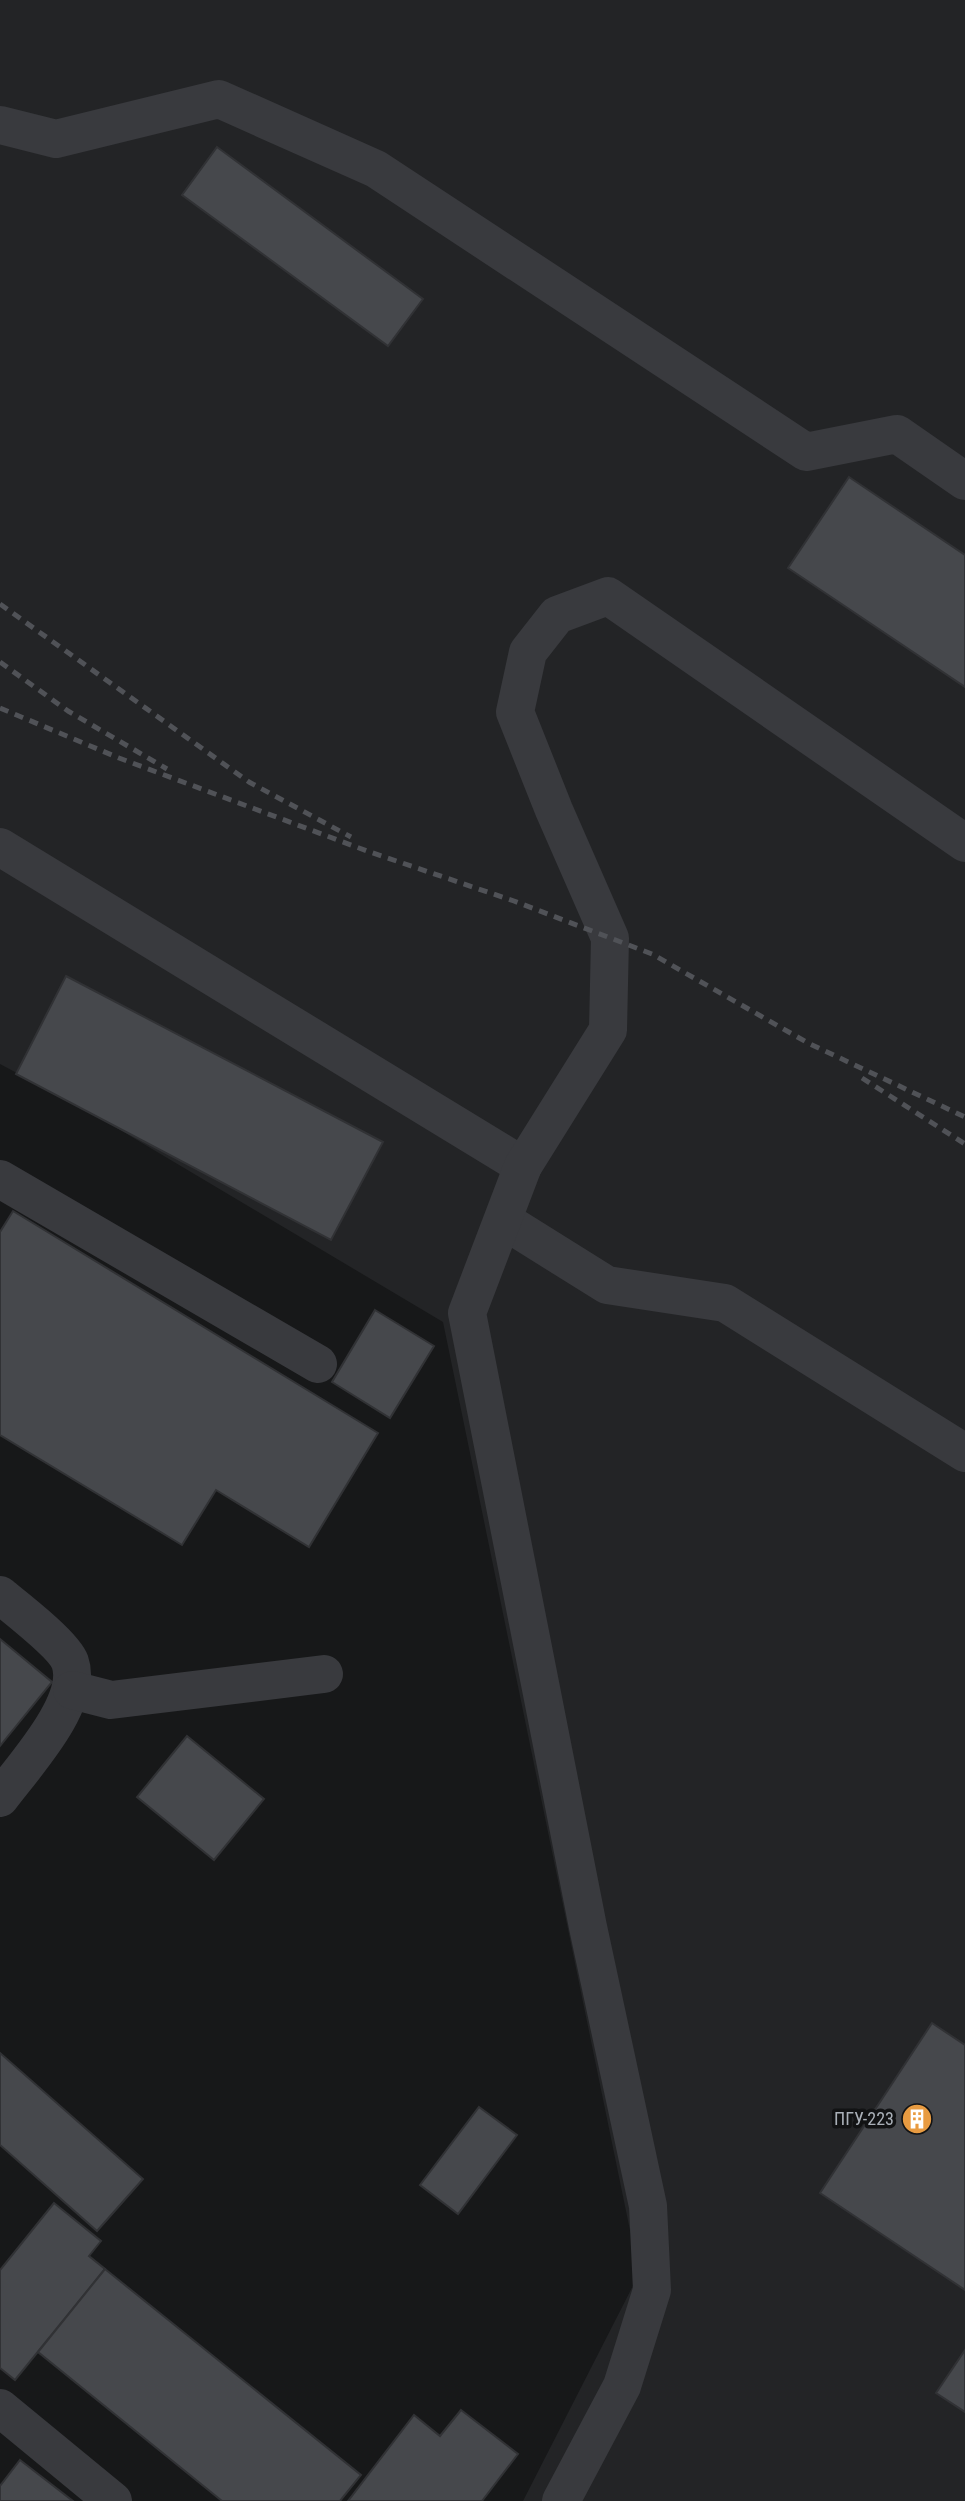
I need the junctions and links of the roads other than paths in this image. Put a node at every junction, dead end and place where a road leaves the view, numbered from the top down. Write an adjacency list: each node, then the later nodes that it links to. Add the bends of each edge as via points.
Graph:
1 (0, 125): 2 (lane, via 56,139 219,99 376,169 806,452 897,434)
2 (965, 481)
3 (965, 843): 5 (lane, via 608,596 557,615 528,652 515,712 610,938 608,1030)
4 (0, 847): 5 (lane)
5 (523, 1166): 7 (lane)
6 (0, 1179): 8 (lane)
7 (503, 1220): 9 (lane, via 607,1285 725,1303); 16 (lane, via 467,1313 648,2206 650,2242 652,2290 622,2386)
8 (317, 1364)
9 (965, 1452)
10 (0, 1595): 12 (lane, via 46,1633 70,1662)
11 (324, 1674): 12 (lane, via 111,1700)
12 (72, 1690): 13 (lane, via 64,1712)
13 (0, 1798)
14 (0, 2408): 15 (lane)
15 (113, 2501)
16 (562, 2501)

